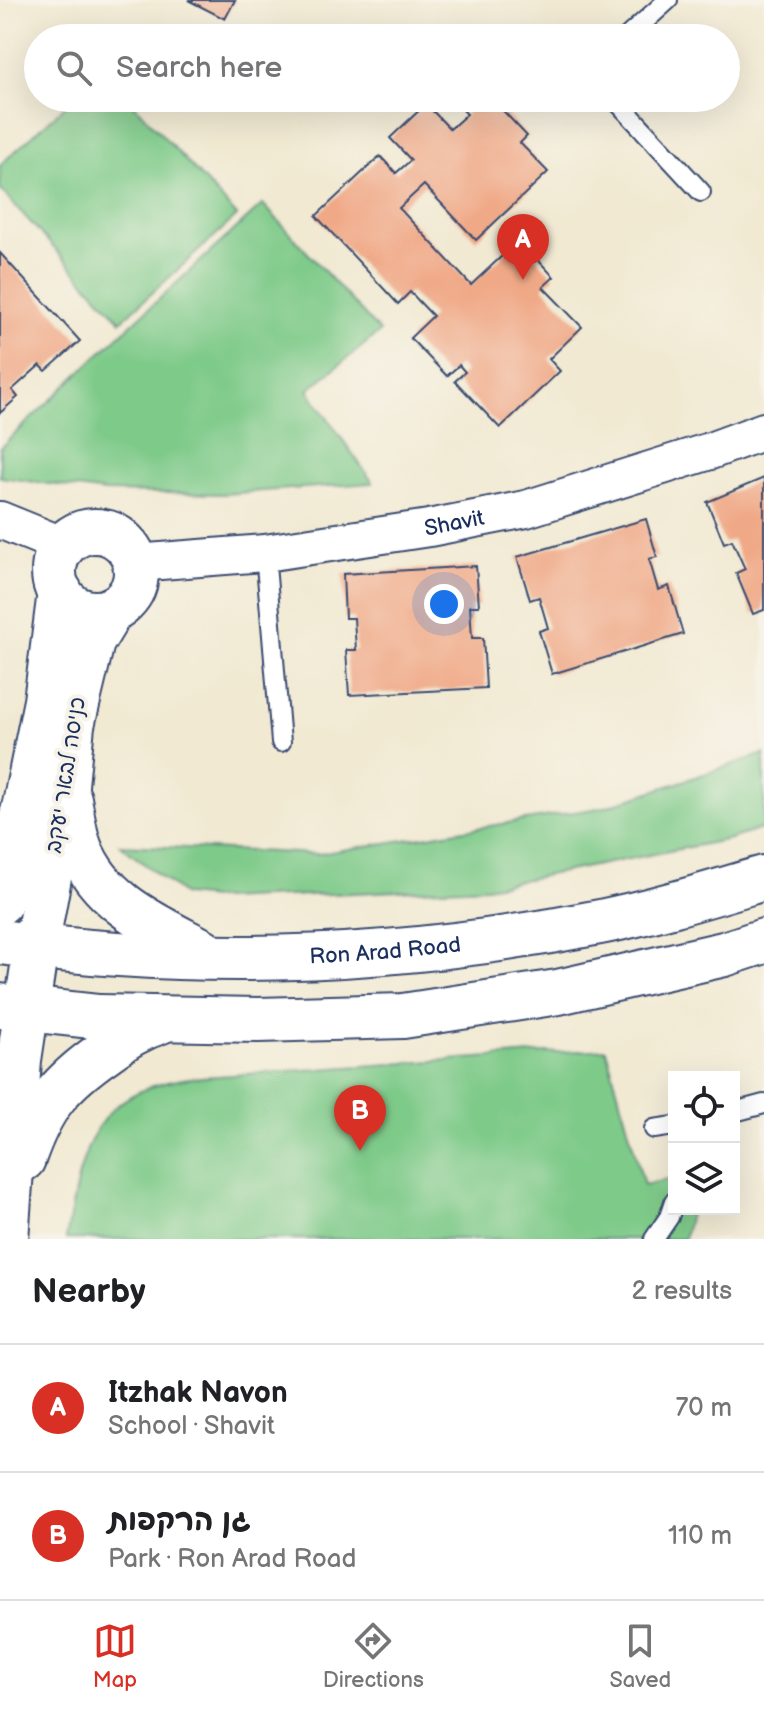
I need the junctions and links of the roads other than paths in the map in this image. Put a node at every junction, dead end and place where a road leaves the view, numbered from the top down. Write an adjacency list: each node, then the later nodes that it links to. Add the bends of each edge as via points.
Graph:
1 (668, 0): 2 (lane)
2 (641, 24)
3 (627, 112): 4 (lane)
4 (701, 192)
5 (764, 431): 8 (street, Shavit, via 526,509)
6 (0, 520): 7 (street)
7 (64, 546): 9 (street, via 85,533 98,532 122,541); 10 (street, via 55,569)
8 (265, 553): 9 (street, Shavit); 12 (lane)
9 (135, 563): 11 (street, via 134,586)
10 (60, 592): 11 (street, via 87,612); 14 (street, via 46,701)
11 (112, 609): 13 (street, כניסה לבאר יעקב, via 92,642 72,725)
12 (281, 742)
13 (66, 785): 18 (street, כניסה לבאר יעקב); 19 (street, via 80,849 105,891 149,923)
14 (12, 822): 16 (street)
15 (764, 878): 19 (street, Ron Arad Road, via 603,922 495,941 373,954)
16 (0, 902)
17 (764, 941): 21 (street, via 558,992 403,1016)
18 (18, 945): 19 (street, Ron Arad Road); 20 (street, כניסה לבאר יעקב)
19 (219, 959)
20 (14, 1007): 21 (street); 27 (street, כניסה לבאר יעקב, via 19,1060)
21 (169, 1019): 27 (street, via 139,1028 74,1073 60,1089 30,1138)
22 (764, 1104): 23 (lane)
23 (740, 1110)
24 (668, 1127): 25 (lane)
25 (654, 1129)
26 (670, 1215): 28 (lane)
27 (7, 1231)
28 (654, 1239)

